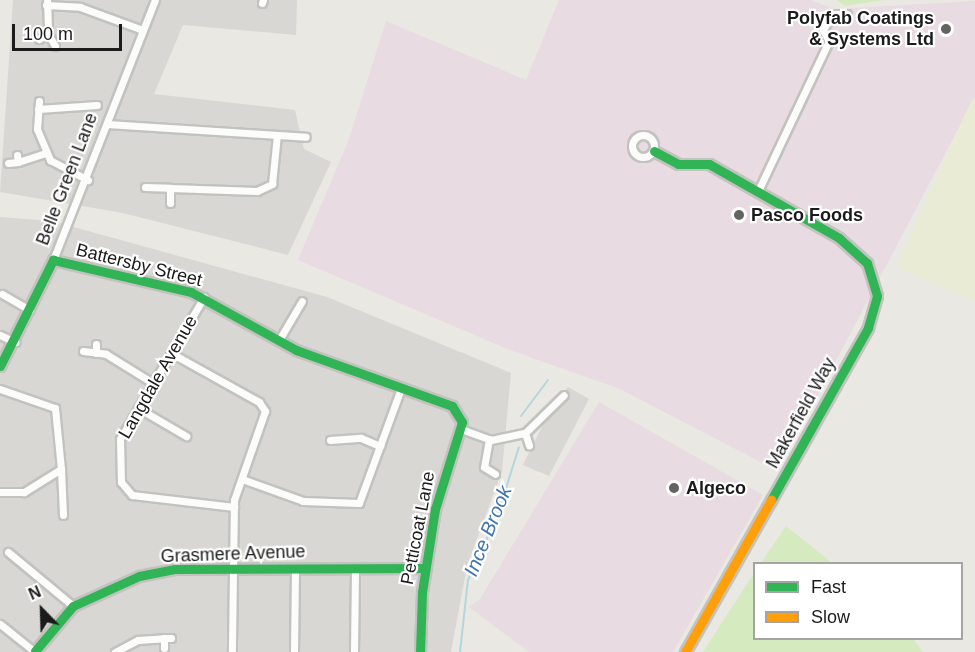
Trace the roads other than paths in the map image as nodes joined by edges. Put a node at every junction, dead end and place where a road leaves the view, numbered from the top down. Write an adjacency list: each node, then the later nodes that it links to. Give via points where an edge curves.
1 (151, 1): 4 (street, Belle Green Lane)
2 (46, 3): 4 (street, via 80,7); 5 (street)
3 (847, 14): 18 (street, via 832,14 823,30 829,41)
4 (140, 29): 9 (street, Belle Green Lane)
5 (48, 34): 6 (street); 7 (street)
6 (39, 39)
7 (55, 46)
8 (97, 105): 13 (street, via 39,105 38,129)
9 (107, 124): 10 (street); 15 (street, Belle Green Lane)
10 (277, 135): 11 (street); 17 (street, via 272,184 257,191)
11 (306, 138)
12 (654, 151): 18 (street, via 678,164 709,164)
13 (46, 153): 14 (street); 15 (street, via 59,168)
14 (8, 163)
15 (88, 180): 20 (street, Belle Green Lane)
16 (145, 187): 17 (street)
17 (170, 188): 19 (street)
18 (758, 191): 66 (street, Makerfield Way, via 839,238 867,263 876,296 868,328)
19 (170, 203)
20 (53, 260): 22 (street, Battersby Street); 24 (street, Belle Green Lane)
21 (2, 294): 24 (street)
22 (204, 297): 26 (street, Battersby Street); 31 (street, Langdale Avenue)
23 (302, 301): 26 (street)
24 (30, 310): 27 (street, Belle Green Lane)
25 (0, 335): 27 (street)
26 (279, 340): 35 (street, Battersby Street)
27 (15, 342): 32 (street, Belle Green Lane)
28 (96, 344): 30 (street)
29 (83, 351): 30 (street)
30 (96, 353): 33 (street)
31 (171, 353): 33 (street, Langdale Avenue); 48 (street, via 264,408 265,419)
32 (0, 366)
33 (153, 383): 37 (street, Langdale Avenue)
34 (0, 388): 46 (street, via 55,408)
35 (401, 388): 38 (street, Battersby Street, via 452,406); 45 (street)
36 (564, 395): 40 (street)
37 (138, 408): 41 (street); 50 (street, Langdale Avenue, via 119,444 125,490)
38 (460, 414): 39 (street, Petticoat Lane)
39 (461, 429): 42 (street); 55 (street, Petticoat Lane, via 442,481)
40 (525, 433): 42 (street); 44 (street)
41 (186, 436)
42 (489, 439): 47 (street, via 483,467)
43 (330, 440): 45 (street, via 361,438)
44 (529, 445)
45 (380, 446): 48 (street, via 365,491 351,506 303,501)
46 (61, 469): 49 (street, via 24,492); 51 (street)
47 (495, 474)
48 (242, 479): 50 (street)
49 (0, 492)
50 (234, 507): 53 (street)
51 (63, 515)
52 (8, 552): 57 (street)
53 (233, 568): 54 (street, Grasmere Avenue); 57 (street, Grasmere Avenue, via 139,576); 62 (street)
54 (295, 568): 56 (street, Grasmere Avenue); 63 (street)
55 (425, 568): 56 (street, Grasmere Avenue); 65 (street, Petticoat Lane)
56 (355, 569): 64 (street)
57 (73, 606): 60 (street, Grasmere Avenue)
58 (0, 624): 60 (street)
59 (164, 648): 61 (street, via 167,638 138,639)
60 (35, 652)
61 (115, 652)
62 (232, 652)
63 (294, 652)
64 (354, 652)
65 (420, 652)
66 (685, 652)

